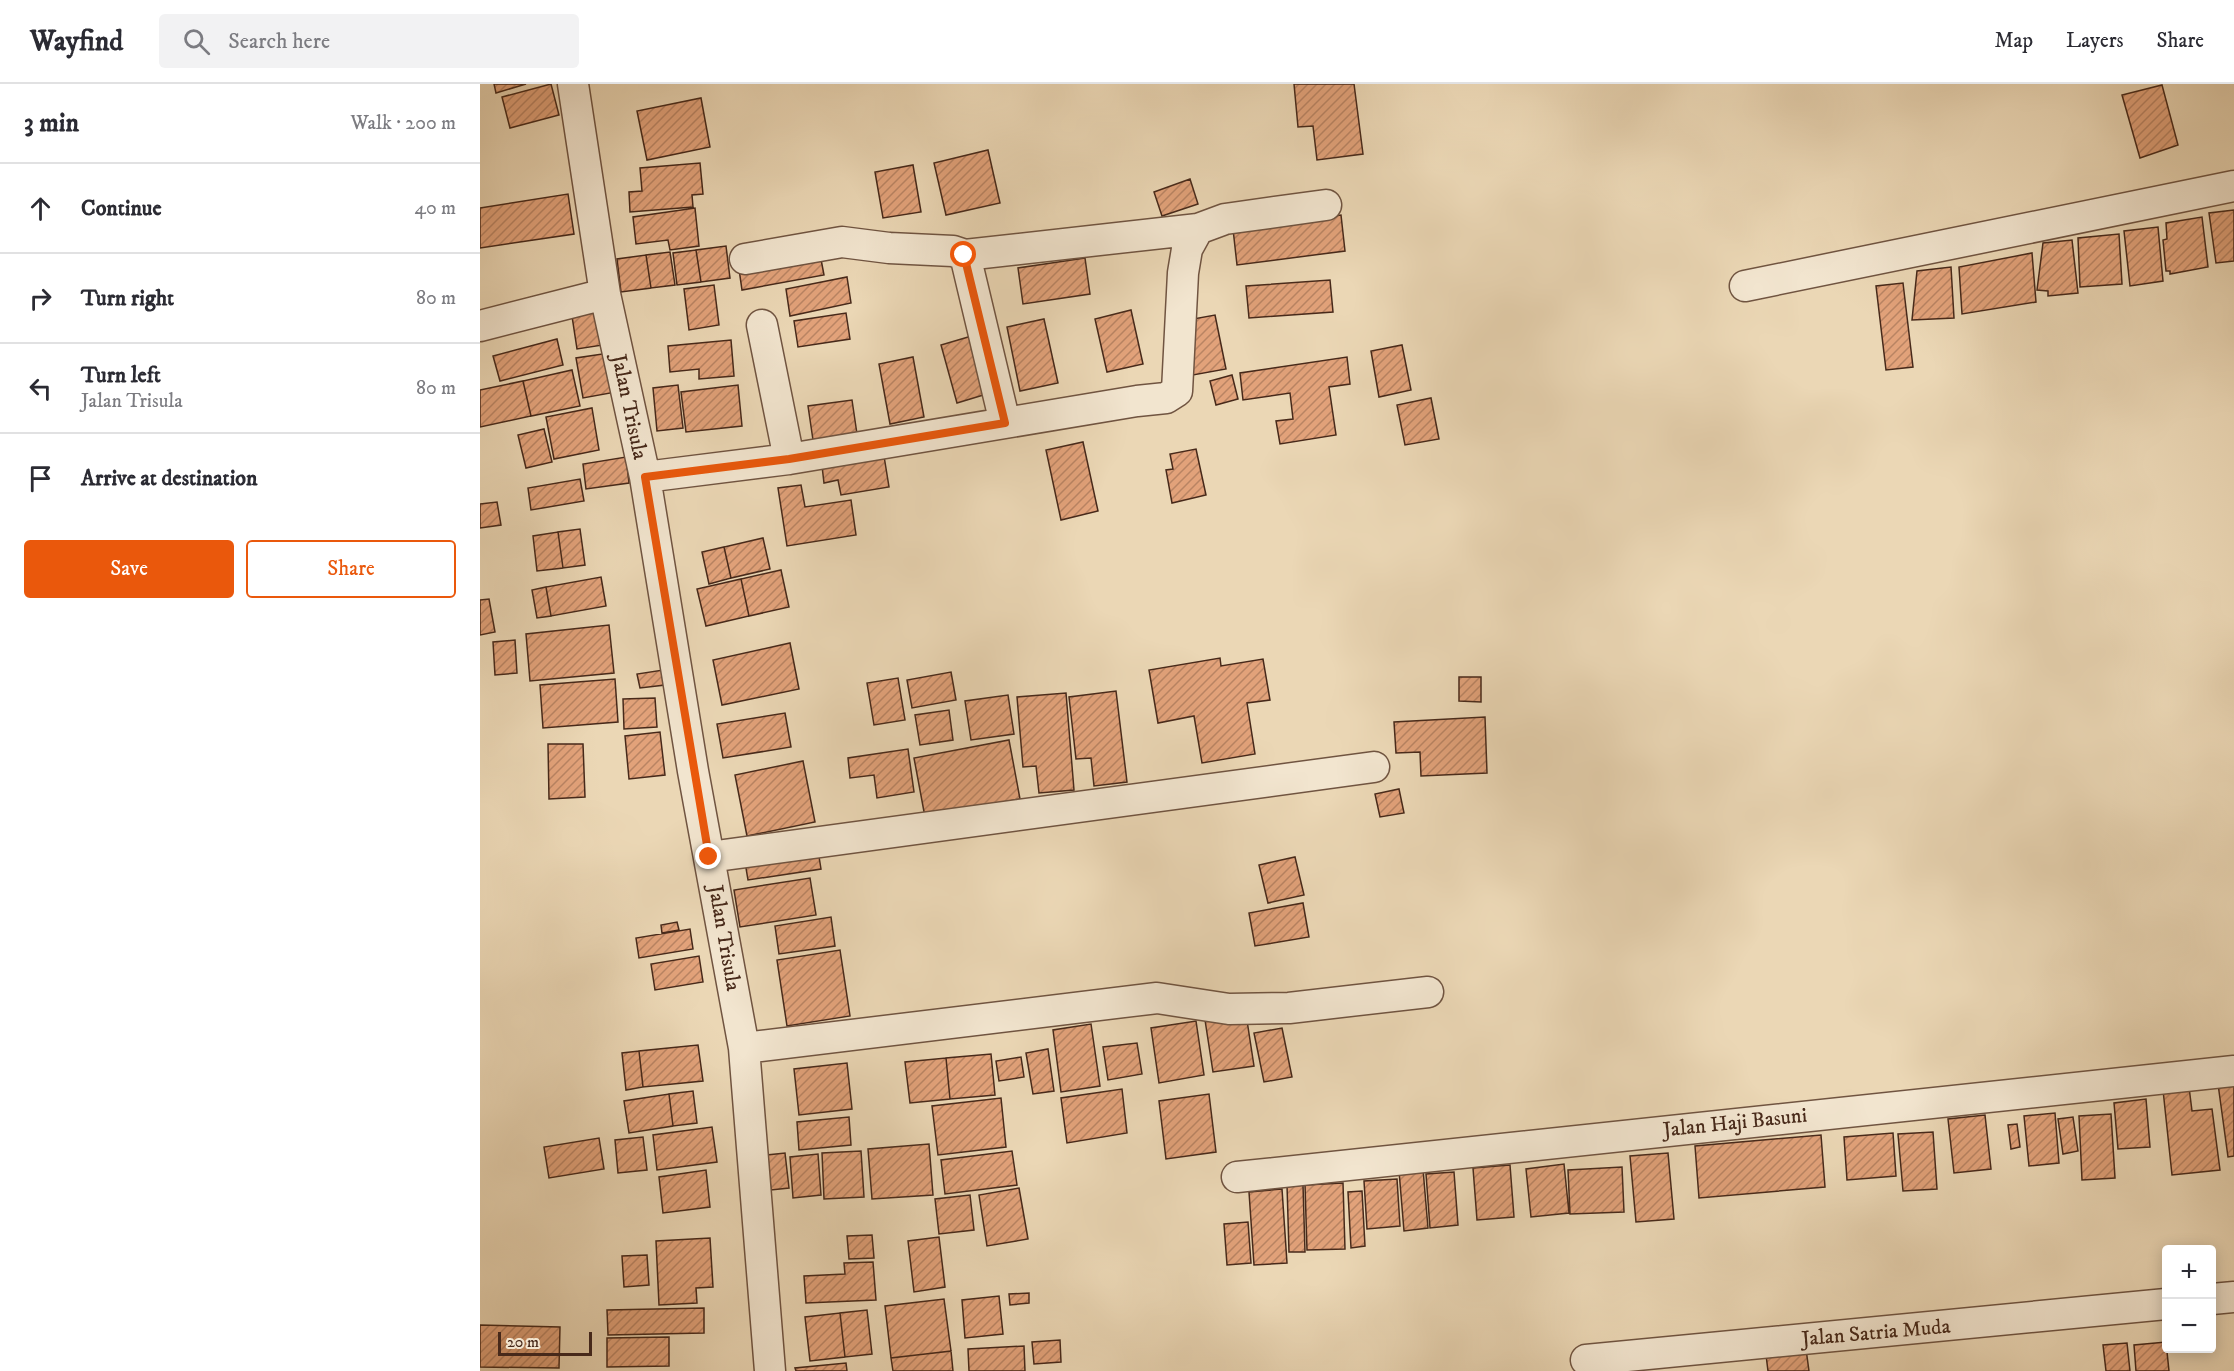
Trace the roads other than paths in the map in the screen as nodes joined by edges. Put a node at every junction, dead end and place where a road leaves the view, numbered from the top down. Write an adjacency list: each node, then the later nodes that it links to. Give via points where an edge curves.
1 (573, 84): 8 (street, Jalan Trisula)
2 (2234, 186): 7 (street)
3 (1326, 205): 4 (street, via 1225,219)
4 (1198, 229): 5 (street); 11 (street, via 1187,249 1183,273 1177,391 1166,398)
5 (964, 255): 6 (street, via 842,242); 11 (street)
6 (745, 260)
7 (1745, 286)
8 (605, 294): 10 (street); 13 (street, Jalan Trisula)
9 (762, 325): 12 (street)
10 (480, 326)
11 (1005, 423): 12 (street)
12 (789, 459): 13 (street)
13 (645, 477): 15 (street, Jalan Trisula)
14 (1374, 767): 15 (street)
15 (709, 857): 17 (street, Jalan Trisula)
16 (1428, 992): 17 (street, via 1289,1008 1229,1009 1157,998)
17 (744, 1048): 24 (street, Jalan Trisula)
18 (2234, 1071): 19 (street, Jalan Haji Basuni)
19 (1237, 1177)
20 (2234, 1297): 21 (street)
21 (2216, 1299)
22 (2162, 1304): 23 (street, Jalan Satria Muda)
23 (1586, 1360)
24 (770, 1371)

